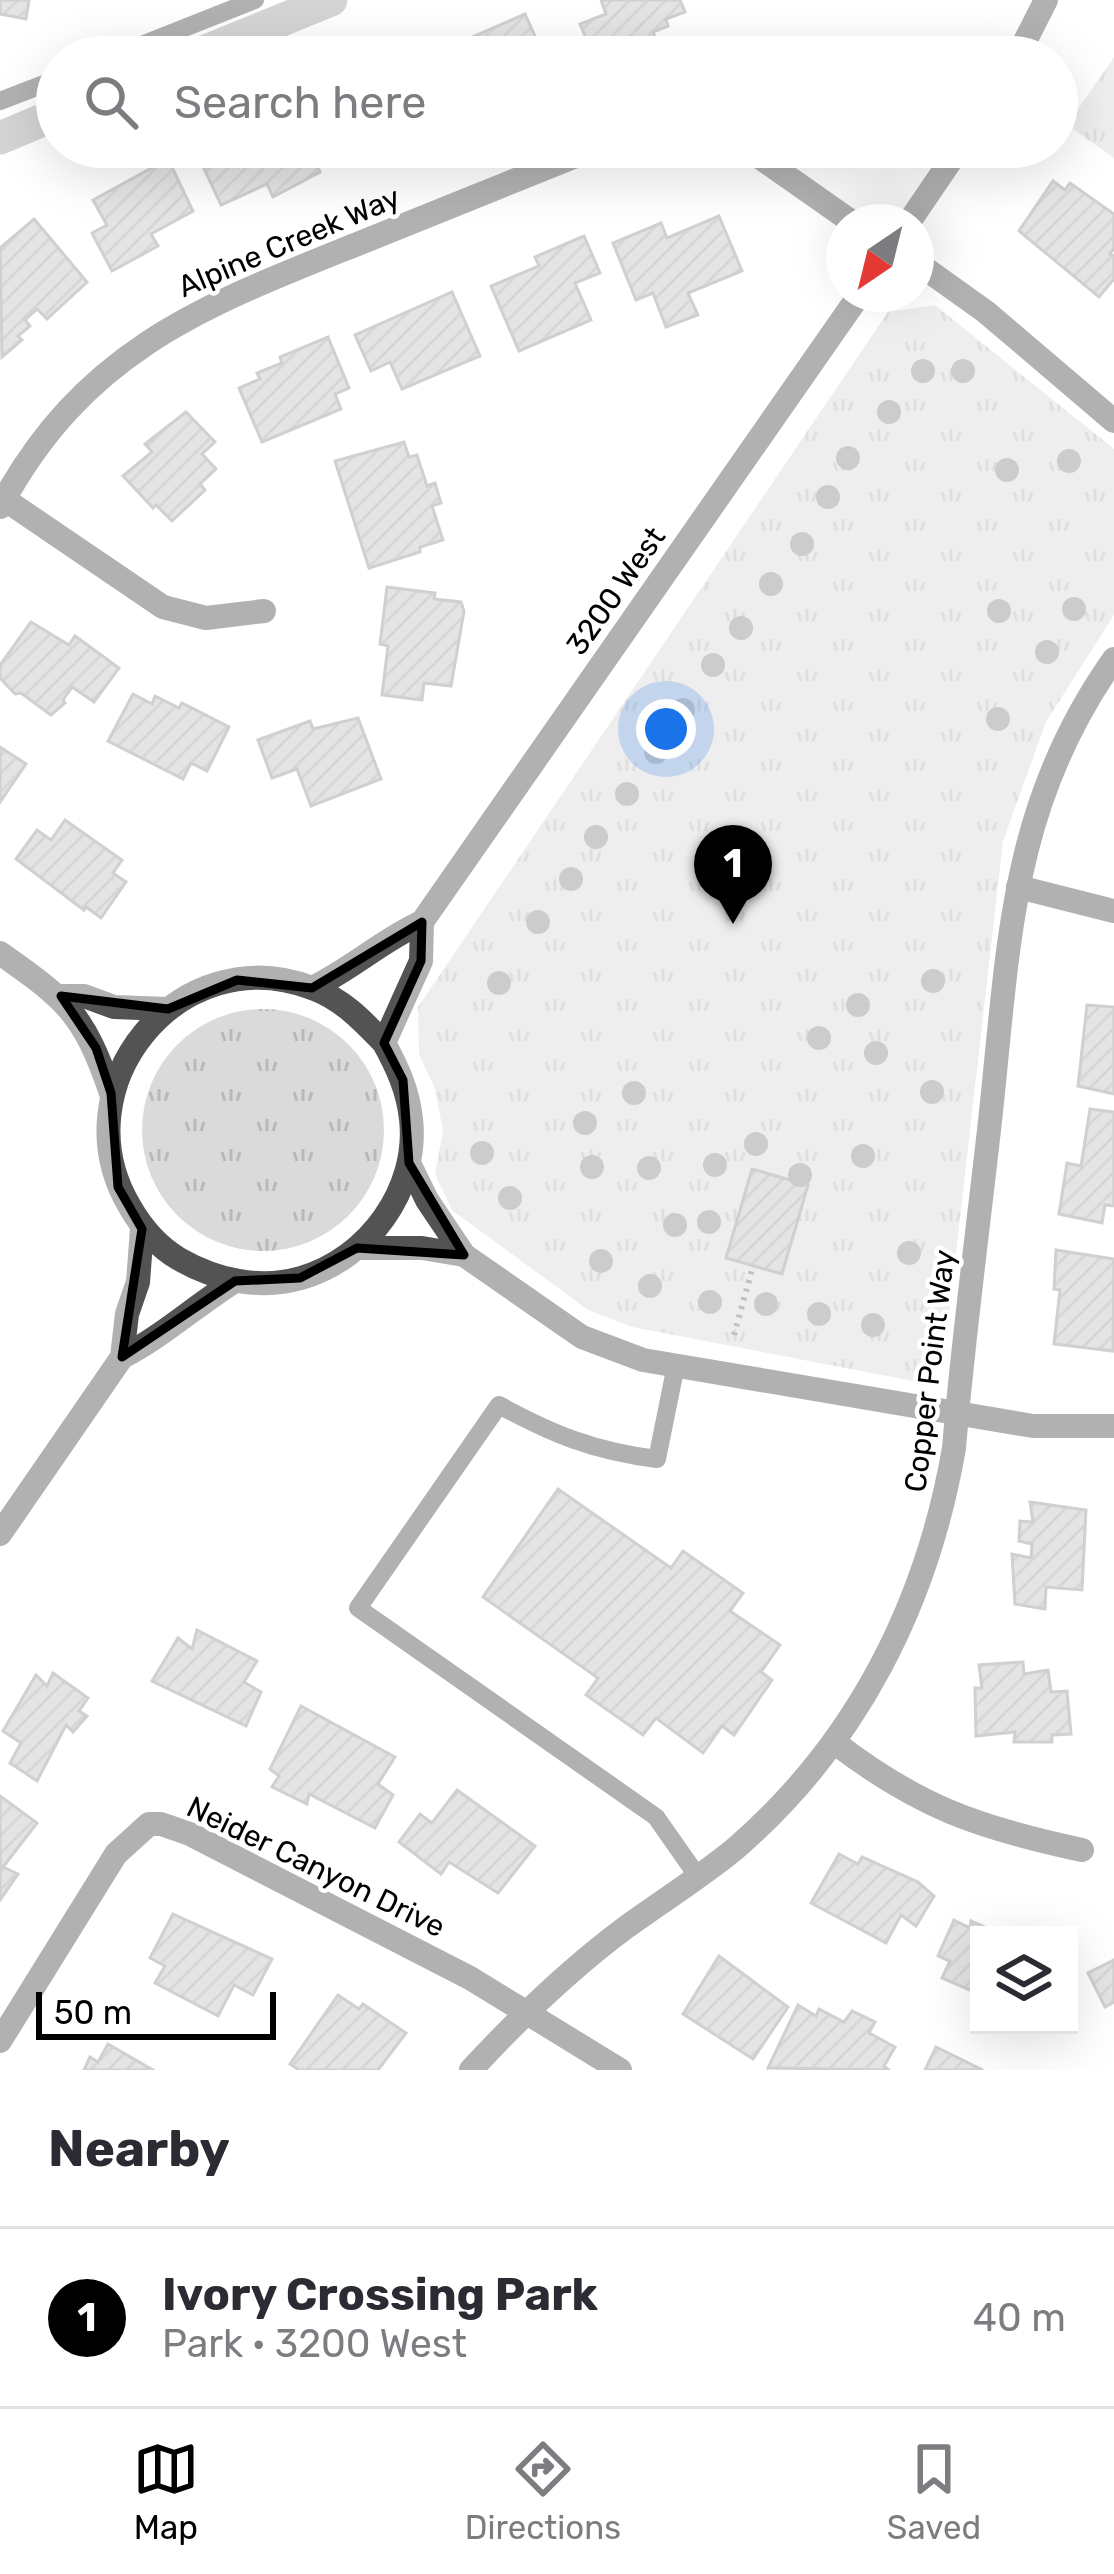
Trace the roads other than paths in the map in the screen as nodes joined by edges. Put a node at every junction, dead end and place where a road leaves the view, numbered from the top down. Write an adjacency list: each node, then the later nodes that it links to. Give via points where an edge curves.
1 (255, 0): 3 (lane)
2 (1046, 0): 4 (street)
3 (164, 36)
4 (1028, 36)
5 (36, 87): 6 (lane)
6 (0, 101)
7 (546, 168): 15 (street, Alpine Creek Way, via 171,326 87,389)
8 (775, 168): 10 (street)
9 (946, 168): 11 (street)
10 (826, 204)
11 (922, 204)
12 (934, 275): 14 (street)
13 (847, 312): 20 (street, 3200 West)
14 (1114, 421)
15 (2, 503): 16 (street, via 163,607 206,618)
16 (264, 611)
17 (1114, 659): 18 (street, Copper Point Way, via 1051,766)
18 (1018, 886): 19 (street); 34 (street, Copper Point Way)
19 (1114, 911)
20 (422, 922): 22 (street, 3200 West); 25 (street, 3200 West, via 421,961)
21 (0, 952): 23 (street)
22 (312, 988): 24 (street, via 237,980); 25 (street, via 352,1010)
23 (61, 996): 24 (street); 26 (street, via 91,1036)
24 (168, 1009): 26 (street, via 132,1046)
25 (384, 1042): 27 (street, via 404,1080)
26 (111, 1093): 28 (street, via 107,1141 118,1187)
27 (409, 1163): 29 (street, via 391,1210); 30 (street)
28 (142, 1229): 31 (street, via 200,1271); 32 (street)
29 (357, 1248): 30 (street); 31 (street, via 300,1278)
30 (464, 1255): 33 (street, via 582,1337)
31 (235, 1281): 32 (street)
32 (122, 1357): 36 (street)
33 (676, 1365): 34 (street); 39 (lane, via 657,1459 588,1447 499,1405 358,1608 656,1816)
34 (957, 1414): 35 (street, via 1033,1426); 37 (street, Copper Point Way, via 945,1502 912,1604)
35 (1114, 1426)
36 (0, 1534)
37 (834, 1742): 38 (street, via 936,1808); 39 (street, Copper Point Way, via 770,1816)
38 (1082, 1850)
39 (698, 1877): 40 (street, Copper Point Way)
40 (529, 2011): 41 (street, Neider Canyon Drive, via 190,1834 149,1824 116,1854); 42 (street, Copper Point Way); 43 (street, Neider Canyon Drive)
41 (0, 2042)
42 (471, 2070)
43 (620, 2070)

